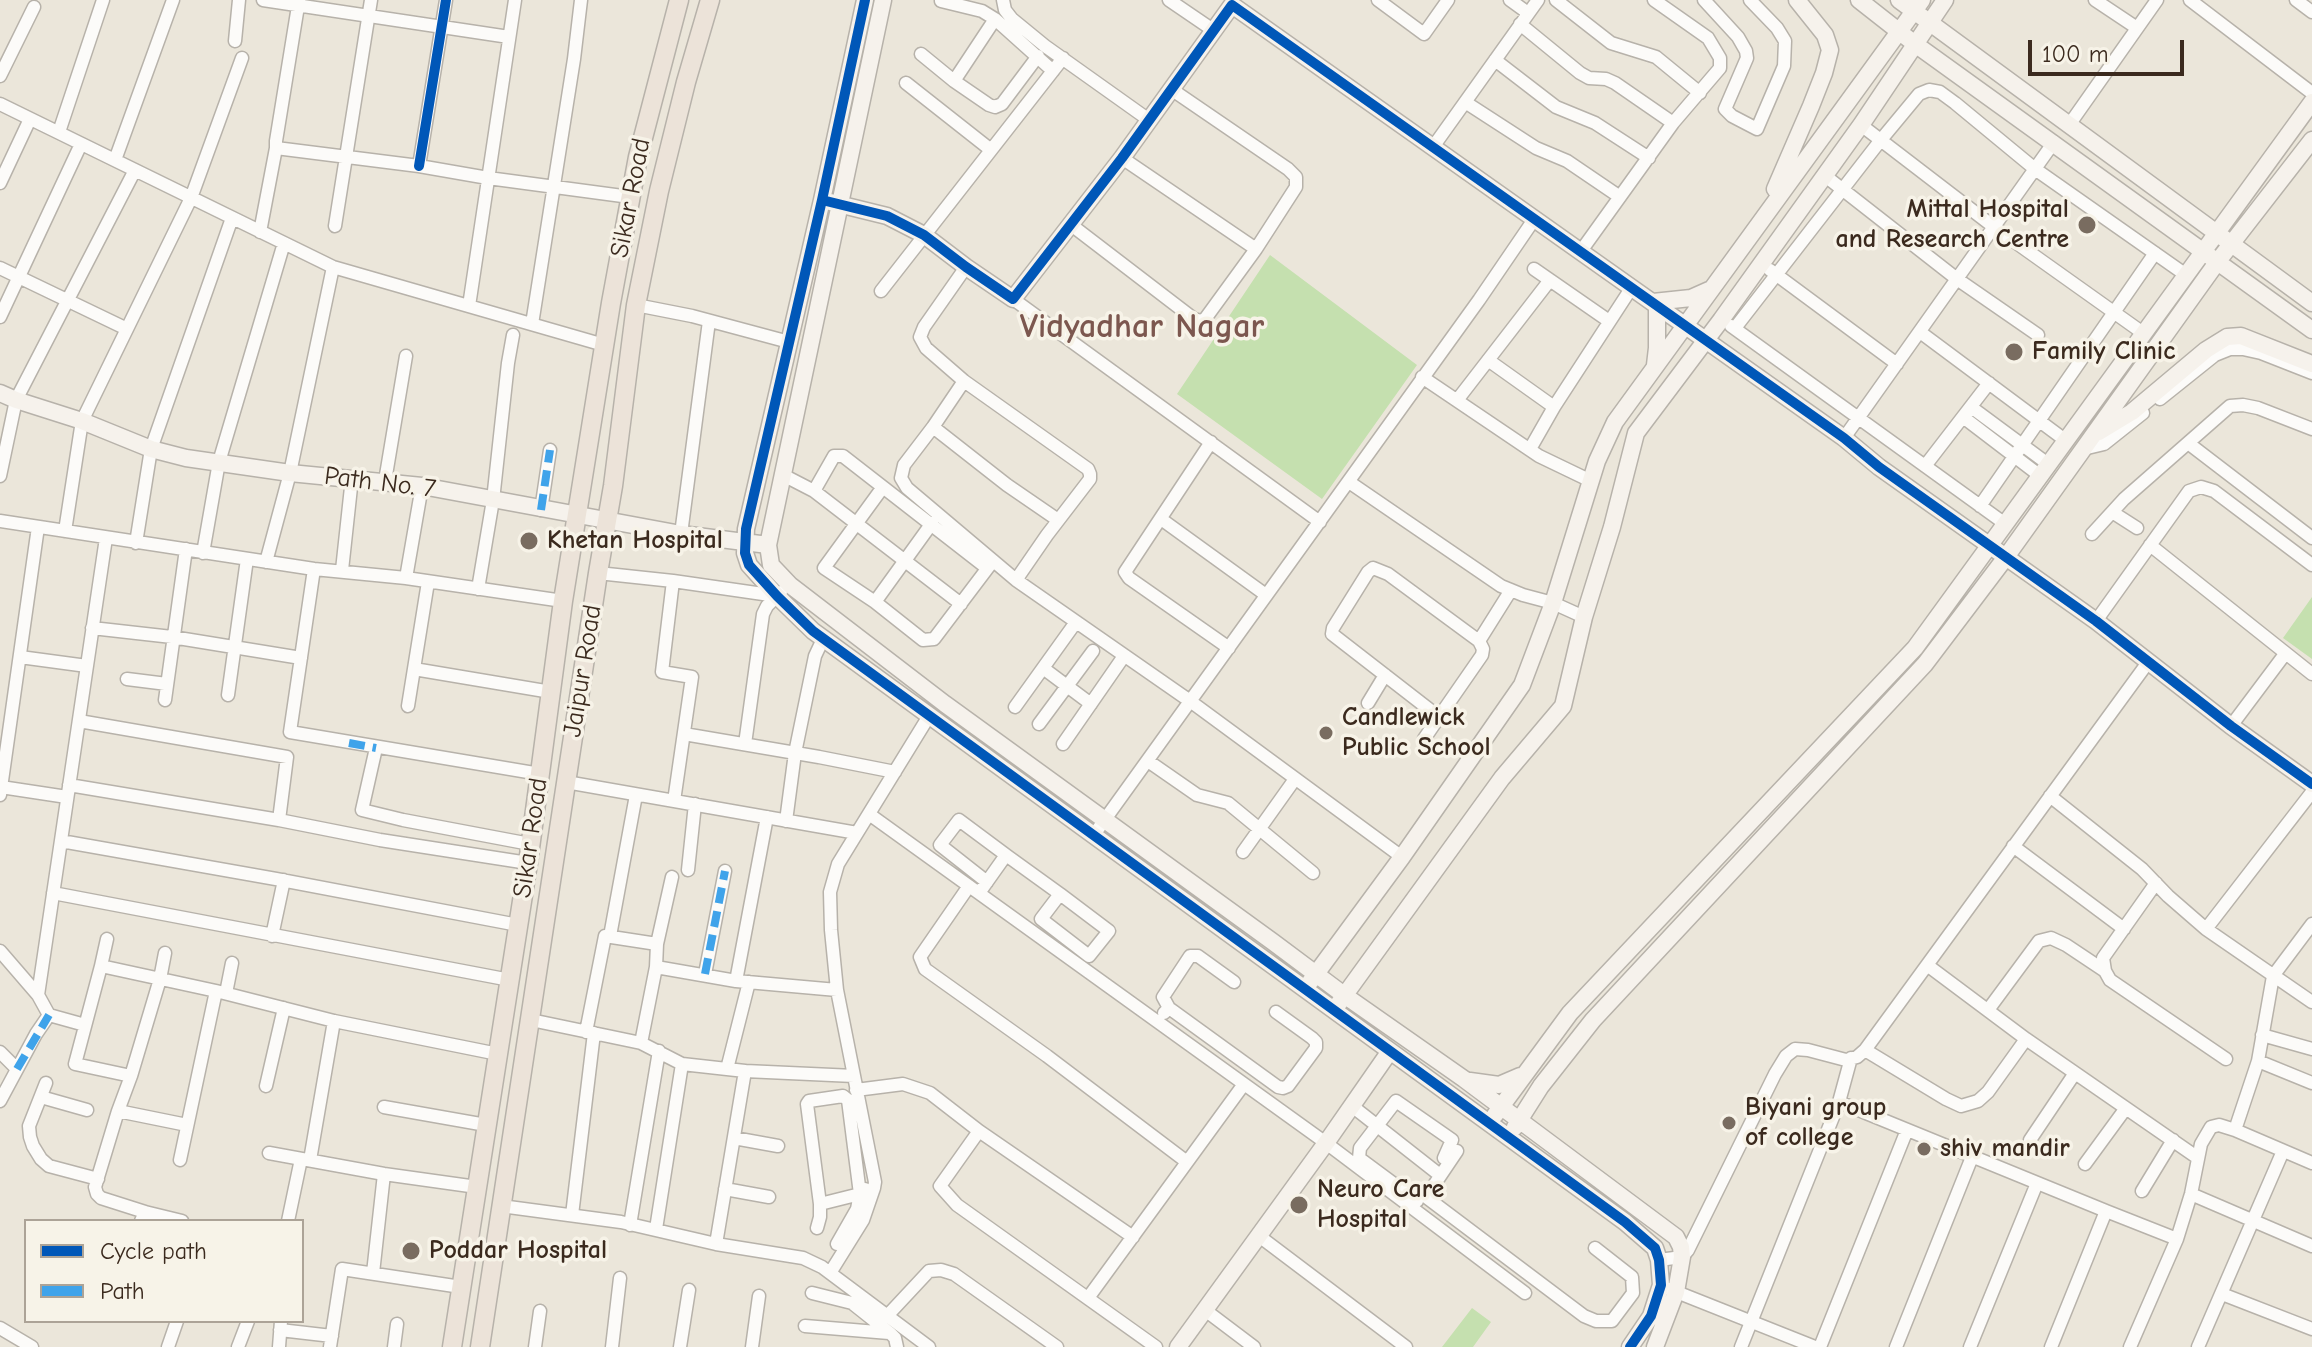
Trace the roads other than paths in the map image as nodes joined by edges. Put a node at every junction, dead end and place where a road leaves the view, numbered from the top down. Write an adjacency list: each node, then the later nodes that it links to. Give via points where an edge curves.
1 (103, 0): 72 (street)
2 (173, 0): 83 (street)
3 (239, 0): 48 (street)
4 (263, 0): 33 (street)
5 (371, 0): 38 (street)
6 (446, 0): 42 (street)
7 (515, 0): 46 (street)
8 (581, 0): 90 (street)
9 (679, 0): 92 (main road, Sikar Road)
10 (710, 0): 130 (main road, Jaipur Road, via 659,191)
11 (865, 0): 95 (street)
12 (883, 0): 96 (street)
13 (1003, 0): 54 (street, via 1012,19)
14 (1169, 0): 44 (street)
15 (1378, 0): 16 (street, via 1424,34)
16 (1448, 0)
17 (1510, 0): 37 (street)
18 (1538, 0): 37 (street)
19 (1556, 0): 62 (street, via 1611,43 1656,57)
20 (1654, 0): 51 (street, via 1708,38)
21 (1704, 0): 47 (street)
22 (1750, 0): 55 (street, via 1785,41 1784,66 1757,129 1725,109)
23 (1797, 0): 97 (street, via 1825,35 1830,50)
24 (1859, 0): 45 (street)
25 (1899, 0): 34 (street)
26 (1945, 0): 40 (street)
27 (2095, 0): 43 (street)
28 (2157, 0): 43 (street)
29 (2190, 0): 63 (street)
30 (2296, 0): 36 (street)
31 (941, 1): 39 (street)
32 (1233, 2): 44 (street); 77 (street)
33 (299, 3): 38 (street); 78 (street)
34 (1918, 5): 40 (street); 45 (street)
35 (34, 7): 58 (street)
36 (2312, 12)
37 (1528, 13): 41 (street)
38 (369, 17): 42 (street); 80 (street)
39 (995, 19): 52 (street); 59 (street)
40 (1929, 22): 49 (street); 71 (street)
41 (1520, 24): 56 (street); 69 (street, via 1580,73 1615,83)
42 (441, 28): 46 (street); 84 (street)
43 (2137, 28): 71 (street)
44 (1213, 30): 61 (street)
45 (1900, 30): 49 (street); 97 (street)
46 (509, 37): 88 (street)
47 (1738, 37): 51 (street); 55 (street)
48 (235, 41)
49 (1915, 44): 70 (street); 75 (street)
50 (921, 54): 59 (street)
51 (1718, 55): 55 (street); 62 (street, via 1720,68)
52 (1038, 56): 57 (street); 59 (street, via 995,107)
53 (242, 58): 94 (street)
54 (1063, 58): 57 (street); 68 (street)
55 (1747, 58)
56 (1495, 60): 64 (street); 82 (street, via 1556,107 1587,119)
57 (1053, 71): 79 (street)
58 (0, 76)
59 (954, 81)
60 (906, 83): 79 (street)
61 (1171, 89): 68 (street); 108 (street, via 1296,177 1296,187)
62 (1700, 93): 69 (street)
63 (2312, 93)
64 (1465, 102): 77 (street); 93 (street)
65 (2312, 102): 104 (street)
66 (0, 104): 67 (street)
67 (30, 119): 72 (street); 89 (street)
68 (1149, 120): 81 (street)
69 (1673, 123): 82 (street)
70 (1861, 125): 74 (street); 87 (street)
71 (2069, 125): 104 (street)
72 (59, 132): 76 (street)
73 (2312, 140): 107 (street)
74 (1880, 141): 85 (street, via 1919,94 1929,90 1955,103); 91 (street); 102 (street)
75 (2054, 142): 85 (street); 110 (street)
76 (81, 144): 83 (street); 120 (street)
77 (1433, 147): 99 (street)
78 (276, 148): 80 (street); 103 (street)
79 (991, 150): 105 (street)
80 (346, 157): 84 (street); 101 (street)
81 (1122, 158): 100 (street); 108 (street)
82 (1649, 158): 93 (street)
83 (115, 160): 86 (street)
84 (419, 166): 88 (street)
85 (2035, 169): 102 (street); 111 (street)
86 (135, 170): 94 (street); 127 (street)
87 (1824, 175): 91 (street); 113 (street)
88 (488, 178): 90 (street); 131 (street)
89 (0, 183)
90 (554, 186): 92 (street); 136 (street)
91 (1842, 190): 118 (street); 121 (street)
92 (630, 197): 147 (main road, Sikar Road)
93 (1620, 197): 109 (street)
94 (191, 198): 98 (street); 139 (street)
95 (822, 200): 96 (street); 146 (street)
96 (841, 203): 105 (street, via 887,216); 181 (street)
97 (1763, 216): 124 (street)
98 (232, 218): 103 (street); 173 (street)
99 (1535, 218): 109 (street); 154 (street)
100 (1070, 224): 108 (street, via 1201,321); 126 (street)
101 (335, 226)
102 (1994, 227): 121 (street); 132 (street)
103 (260, 232): 106 (street)
104 (2217, 233): 107 (street); 110 (street)
105 (924, 235): 115 (street); 125 (street)
106 (284, 243): 114 (street); 177 (street)
107 (2232, 244): 112 (street); 129 (street)
108 (1256, 249)
109 (1581, 251): 123 (street)
110 (2203, 251): 112 (street); 119 (street)
111 (2155, 253): 119 (street); 132 (street)
112 (2218, 261): 140 (street); 170 (street)
113 (1761, 263): 118 (street); 137 (street)
114 (333, 267): 131 (street); 180 (street)
115 (966, 267): 126 (street); 155 (street, via 920,337)
116 (0, 268): 120 (street)
117 (1534, 269): 122 (street)
118 (1776, 273): 137 (street); 150 (street)
119 (2186, 275): 142 (street)
120 (20, 278): 127 (street); 133 (street)
121 (1957, 279): 141 (street); 144 (street)
122 (1550, 280): 135 (street); 149 (street)
123 (1632, 287): 128 (street); 135 (street)
124 (1711, 289): 128 (street); 138 (street)
125 (881, 291)
126 (1013, 299): 169 (street)
127 (68, 301): 139 (street); 159 (street)
128 (1655, 303): 138 (street); 152 (street)
129 (2312, 303)
130 (636, 305): 134 (street); 198 (main road, Jaipur Road)
131 (469, 306): 136 (street)
132 (2114, 312): 142 (street); 163 (street)
133 (0, 317)
134 (709, 321): 146 (street); 206 (street)
135 (1609, 321): 160 (street)
136 (532, 324): 147 (street)
137 (1728, 324): 145 (street); 162 (street)
138 (1686, 325): 145 (street); 152 (street)
139 (127, 329): 164 (street)
140 (2312, 330)
141 (1920, 332): 150 (street); 156 (street)
142 (2143, 333): 168 (street)
143 (513, 335): 190 (street)
144 (2038, 335)
145 (1706, 340): 167 (street); 239 (street, via 1636,433)
146 (789, 342): 211 (street)
147 (604, 345): 194 (main road, Sikar Road)
148 (406, 356): 184 (street)
149 (1488, 360): 158 (street); 160 (street)
150 (1897, 364): 162 (street)
151 (2312, 364): 170 (street, via 2241,336 2227,337)
152 (1655, 367): 185 (street, via 1615,422)
153 (2312, 373): 170 (street, via 2261,353 2230,349 2215,355 2104,444)
154 (1422, 377): 158 (street); 186 (street)
155 (964, 381): 165 (street); 196 (street, via 1088,469 1090,479)
156 (1989, 383): 161 (street); 163 (street)
157 (0, 393): 159 (street, Path No. 7)
158 (1458, 399): 174 (street)
159 (16, 400): 164 (street, Path No. 7); 182 (street)
160 (1554, 407): 174 (street)
161 (1967, 412): 172 (street); 176 (street); 178 (street)
162 (1859, 417): 167 (street); 178 (street)
163 (2039, 420): 168 (street); 172 (street)
164 (82, 421): 173 (street, Path No. 7); 205 (street)
165 (933, 427): 196 (street); 222 (street, via 904,465 901,478)
166 (2312, 429): 171 (street, via 2243,405 2230,406)
167 (1844, 438): 212 (street)
168 (2065, 440): 179 (street)
169 (1211, 442): 195 (street); 199 (street)
170 (2088, 442): 218 (street)
171 (2188, 443): 193 (street); 209 (street)
172 (2022, 444): 176 (street); 179 (street)
173 (151, 449): 177 (street, Path No. 7); 210 (street)
174 (1530, 449): 185 (street)
175 (550, 450): 192 (street)
176 (2014, 456): 179 (street); 191 (street)
177 (219, 462): 180 (street, Path No. 7); 216 (street)
178 (1925, 466): 191 (street)
179 (2044, 470): 201 (street)
180 (290, 473): 183 (street, Path No. 7); 221 (street)
181 (783, 475): 189 (street); 213 (street)
182 (0, 476)
183 (352, 478): 184 (street, Path No. 7); 225 (street)
184 (385, 481): 187 (street, Path No. 7)
185 (1591, 481): 237 (street)
186 (1349, 482): 199 (street); 232 (street)
187 (422, 486): 190 (street, Path No. 7); 227 (street)
188 (883, 487): 189 (street, via 838,454); 200 (street); 202 (street)
189 (814, 491): 202 (street)
190 (493, 500): 192 (street, Path No. 7); 231 (street)
191 (1980, 506): 201 (street)
192 (541, 510): 194 (street, Path No. 7)
193 (2112, 512): 204 (street); 207 (street)
194 (578, 516): 198 (street, Path No. 7); 235 (main road, Sikar Road)
195 (1161, 519): 234 (street); 247 (street, via 1125,572)
196 (1058, 520): 228 (street)
197 (0, 521): 203 (street)
198 (606, 521): 206 (street, Path No. 7); 226 (main road, Jaipur Road)
199 (1320, 522): 234 (street)
200 (932, 523): 220 (street); 222 (street)
201 (2004, 523): 212 (street)
202 (857, 524): 220 (street); 236 (street, via 824,568)
203 (38, 527): 205 (street); 251 (street)
204 (2137, 528)
205 (65, 531): 208 (street)
206 (681, 534): 211 (street, Path No. 7)
207 (2092, 534)
208 (106, 538): 210 (street); 242 (street)
209 (2312, 540): 217 (street)
210 (136, 543): 215 (street)
211 (745, 543): 213 (street, Path No. 7); 233 (street, via 749,565)
212 (1989, 544): 218 (street); 377 (street, via 1915,648 1570,1013)
213 (768, 545): 233 (street)
214 (2150, 545): 217 (street, via 2189,491 2201,487 2214,491); 240 (street); 249 (street)
215 (186, 549): 216 (street); 243 (street)
216 (203, 553): 219 (street)
217 (2300, 556): 223 (street)
218 (2006, 557): 240 (street); 386 (street, via 1925,664 1593,1020)
219 (247, 559): 221 (street); 246 (street)
220 (906, 560): 236 (street); 238 (street)
221 (266, 562): 224 (street)
222 (990, 564): 228 (street); 238 (street)
223 (2312, 565)
224 (314, 569): 225 (street); 252 (street)
225 (342, 570): 227 (street)
226 (598, 573): 229 (street); 286 (main road, Jaipur Road)
227 (406, 578): 230 (street)
228 (1016, 580): 241 (street)
229 (673, 581): 233 (street); 276 (street, via 662,672 692,677)
230 (428, 582): 231 (street); 256 (street)
231 (478, 589): 235 (street)
232 (1511, 590): 237 (street); 245 (street)
233 (783, 591): 244 (street); 278 (street, via 763,614); 298 (street)
234 (1266, 595): 247 (street)
235 (563, 601): 262 (main road, Sikar Road)
236 (875, 602): 238 (street, via 923,640 934,639)
237 (1553, 603): 239 (street); 310 (street, via 1522,685)
238 (961, 604)
239 (1584, 617): 348 (street, via 1563,706 1502,778)
240 (2096, 621): 253 (street)
241 (1076, 622): 250 (street); 255 (street)
242 (92, 628): 243 (street); 254 (street)
243 (172, 637): 246 (street); 260 (street)
244 (823, 639): 270 (street); 281 (street)
245 (1479, 641): 258 (street, via 1373,568 1332,634); 271 (street, via 1482,655)
246 (235, 648): 252 (street); 263 (street)
247 (1229, 648): 265 (street)
248 (1093, 651): 261 (street)
249 (2285, 654): 257 (street); 274 (street)
250 (1124, 656): 265 (street); 267 (street)
251 (20, 657): 254 (street); 275 (street)
252 (301, 658): 280 (street, via 290,732)
253 (2149, 661): 274 (street); 292 (street)
254 (87, 666): 272 (street)
255 (1043, 668): 261 (street); 269 (street)
256 (414, 669): 262 (street); 268 (street)
257 (2312, 674)
258 (1385, 675): 266 (street); 271 (street)
259 (127, 679): 260 (street)
260 (167, 684): 264 (street)
261 (1067, 687): 267 (street); 273 (street)
262 (551, 692): 284 (main road, Sikar Road)
263 (228, 695)
264 (165, 700)
265 (1190, 701): 282 (street); 285 (street)
266 (1368, 703)
267 (1091, 704): 279 (street)
268 (408, 706)
269 (1015, 707)
270 (929, 716): 283 (street); 304 (street)
271 (1439, 717): 277 (street)
272 (79, 721): 289 (street); 299 (street, via 287,757)
273 (1039, 724)
274 (2231, 726): 287 (street)
275 (4, 730): 288 (street)
276 (684, 734): 278 (street); 293 (street)
277 (1424, 739)
278 (745, 744): 281 (street)
279 (1063, 744)
280 (376, 748): 284 (street); 295 (street)
281 (795, 753): 283 (street); 300 (street)
282 (1148, 761): 298 (street); 301 (street, via 1197,795 1228,803)
283 (895, 772): 296 (street)
284 (540, 774): 306 (main road, Sikar Road)
285 (1295, 779): 301 (street); 310 (street)
286 (566, 782): 291 (street); 356 (main road, Jaipur Road)
287 (2312, 784)
288 (1, 791): 289 (street)
289 (68, 791): 299 (street); 305 (street)
290 (2312, 792): 325 (street)
291 (636, 795): 293 (street); 327 (street)
292 (2050, 796): 307 (street); 318 (street)
293 (674, 801): 294 (street)
294 (695, 804): 297 (street); 312 (street)
295 (362, 810): 303 (street); 306 (street)
296 (869, 814): 302 (street); 319 (street)
297 (767, 817): 300 (street); 342 (street)
298 (1104, 819): 304 (street); 337 (street)
299 (279, 820): 303 (street)
300 (786, 821): 302 (street)
301 (1259, 829): 308 (street); 314 (street)
302 (857, 833): 344 (street, via 838,864 830,892)
303 (355, 835): 311 (street)
304 (1093, 836): 345 (street)
305 (61, 841): 316 (street); 320 (street)
306 (530, 844): 311 (main road, Sikar Road)
307 (2013, 846): 324 (street); 333 (street)
308 (1243, 852)
309 (1006, 855): 317 (street); 317 (street, via 959,820 940,845); 321 (street)
310 (1402, 857): 337 (street)
311 (528, 863): 323 (main road, Sikar Road)
312 (688, 870)
313 (725, 871): 338 (street)
314 (1313, 873)
315 (672, 877): 329 (street)
316 (284, 880): 323 (street); 326 (street)
317 (987, 882): 319 (street)
318 (2156, 883): 324 (street); 325 (street)
319 (974, 890): 358 (street); 418 (street, via 920,957 925,969)
320 (53, 893): 326 (street); 347 (street)
321 (1060, 894): 321 (street, via 1041,919 1089,956 1109,931)
322 (2312, 924): 339 (street)
323 (518, 925): 341 (main road, Sikar Road)
324 (2124, 929): 336 (street, via 2103,958)
325 (2206, 929): 339 (street)
326 (272, 936): 341 (street)
327 (610, 936): 329 (street); 360 (street, via 605,936)
328 (107, 939): 334 (street)
329 (657, 944): 335 (street)
330 (0, 951): 347 (street)
331 (165, 953): 340 (street)
332 (232, 963): 346 (street)
333 (1927, 965): 352 (street); 365 (street)
334 (101, 966): 340 (street); 359 (street)
335 (656, 967): 338 (street); 363 (street)
336 (2105, 971): 352 (street, via 2059,941 2039,941); 371 (street, via 2110,980)
337 (1317, 973): 345 (street); 348 (street)
338 (705, 974): 342 (street)
339 (2273, 976): 349 (street); 361 (street)
340 (160, 979): 346 (street); 379 (street)
341 (510, 980): 369 (main road, Sikar Road)
342 (742, 981): 344 (street); 375 (street)
343 (1234, 982): 351 (street, via 1198,956 1190,956 1163,997)
344 (837, 990): 382 (street)
345 (1305, 990): 354 (street)
346 (221, 992): 350 (street); 398 (street)
347 (38, 995): 355 (street)
348 (1344, 995): 354 (street); 380 (street)
349 (2312, 1002)
350 (284, 1008): 357 (street); 385 (street)
351 (1169, 1008): 353 (street, via 1283,1088 1316,1042); 358 (street)
352 (1988, 1010): 362 (street)
353 (1276, 1012)
354 (1334, 1012): 367 (street)
355 (49, 1015): 359 (street); 374 (street)
356 (531, 1020): 360 (street); 434 (main road, Jaipur Road)
357 (334, 1021): 369 (street); 417 (street)
358 (1157, 1022): 384 (street)
359 (85, 1025): 379 (street, via 75,1064)
360 (590, 1032): 363 (street); 436 (street)
361 (2262, 1035): 364 (street); 372 (street)
362 (2026, 1039): 365 (street, via 1988,1092 1961,1106); 378 (street)
363 (641, 1043): 366 (street)
364 (2312, 1049)
365 (1865, 1050): 370 (street)
366 (659, 1051): 373 (street); 441 (street)
367 (1390, 1051): 390 (street); 397 (street)
368 (0, 1052): 374 (street)
369 (498, 1054): 399 (main road, Sikar Road)
370 (1851, 1058): 389 (street); 453 (street, via 1795,1049 1786,1056)
371 (2226, 1059)
372 (2258, 1061): 383 (street); 402 (street)
373 (682, 1064): 375 (street); 443 (street)
374 (17, 1069): 388 (street)
375 (727, 1069): 376 (street)
376 (745, 1071): 382 (street); 405 (street)
377 (1524, 1073): 380 (street, via 1499,1085); 391 (street)
378 (2075, 1073): 393 (street); 407 (street)
379 (131, 1076): 395 (street)
380 (1464, 1079): 391 (street)
381 (46, 1083): 387 (street)
382 (855, 1083): 403 (street, via 903,1084 930,1093); 426 (street)
383 (2312, 1083)
384 (1244, 1084): 409 (street); 418 (street)
385 (266, 1086)
386 (1541, 1086): 396 (street); 404 (street)
387 (41, 1097): 394 (street); 423 (street, via 29,1126 41,1159)
388 (0, 1101)
389 (1839, 1102): 401 (street); 469 (street)
390 (1352, 1106): 400 (street); 409 (street)
391 (1500, 1106): 396 (street); 397 (street)
392 (384, 1107): 399 (street)
393 (2126, 1108): 408 (street); 420 (street)
394 (87, 1110)
395 (118, 1111): 398 (street); 423 (street)
396 (1519, 1120): 404 (street); 406 (street)
397 (1490, 1124): 406 (street)
398 (187, 1125): 416 (street)
399 (486, 1125): 425 (main road, Sikar Road)
400 (1377, 1125): 421 (street); 421 (street, via 1398,1101 1450,1138); 433 (street, via 1359,1158)
401 (1907, 1130): 414 (street); 500 (street)
402 (2235, 1130): 412 (street); 415 (street, via 2211,1127)
403 (979, 1131): 446 (street); 465 (street, via 940,1186 957,1205)
404 (1538, 1135): 453 (street, via 1676,1237)
405 (734, 1138): 410 (street); 427 (street)
406 (1508, 1138): 454 (street, via 1625,1222 1655,1248)
407 (2030, 1140)
408 (2173, 1140): 415 (street); 428 (street)
409 (1326, 1143): 433 (street); 445 (street)
410 (778, 1146)
411 (1457, 1151): 433 (street)
412 (2283, 1151): 419 (street); 440 (street)
413 (269, 1153): 417 (street)
414 (1972, 1157): 424 (street); 501 (street)
415 (2198, 1158): 430 (street)
416 (180, 1160)
417 (305, 1160): 422 (street); 439 (street)
418 (1187, 1162): 446 (street)
419 (2312, 1163)
420 (2085, 1164)
421 (1436, 1172): 433 (street)
422 (384, 1174): 425 (street); 455 (street)
423 (98, 1179): 437 (street, via 101,1198)
424 (2037, 1183): 435 (street); 502 (street)
425 (477, 1187): 458 (main road, Sikar Road)
426 (874, 1188): 429 (street); 456 (street, via 863,1220)
427 (725, 1189): 431 (street); 448 (street)
428 (2142, 1191)
429 (860, 1194): 432 (street); 432 (street, via 848,1100 843,1096 809,1101); 449 (street)
430 (2191, 1194): 440 (street); 447 (street)
431 (769, 1197)
432 (820, 1204): 442 (street)
433 (1418, 1204): 444 (street); 452 (street)
434 (501, 1206): 436 (street); 485 (main road, Jaipur Road)
435 (2106, 1211): 447 (street); 503 (street)
436 (572, 1215): 441 (street)
437 (143, 1216): 438 (street)
438 (166, 1219)
439 (289, 1219)
440 (2253, 1222): 450 (street); 463 (street)
441 (630, 1225): 443 (street)
442 (817, 1228)
443 (656, 1229): 448 (street)
444 (1476, 1234): 451 (street, via 1584,1316 1612,1321 1633,1293 1632,1277); 452 (street)
445 (1259, 1236): 466 (street); 496 (street)
446 (1133, 1237): 465 (street)
447 (2177, 1239): 504 (street)
448 (716, 1244): 456 (street, via 803,1258)
449 (837, 1244)
450 (2312, 1246)
451 (1595, 1248)
452 (1468, 1251): 462 (street)
453 (1682, 1257): 454 (street); 459 (street)
454 (1659, 1260): 459 (street)
455 (373, 1273): 458 (street); 478 (street, via 342,1269)
456 (830, 1273): 468 (street)
457 (620, 1278): 487 (street)
458 (461, 1287): 484 (main road, Sikar Road)
459 (1668, 1288): 469 (street); 497 (street); 498 (street)
460 (689, 1290): 488 (street)
461 (812, 1293): 477 (street, via 852,1303)
462 (1525, 1293)
463 (2222, 1294): 476 (street); 505 (street)
464 (759, 1296): 489 (street)
465 (1088, 1298): 493 (street)
466 (1205, 1310): 494 (street); 495 (street)
467 (540, 1311): 486 (street)
468 (887, 1316): 491 (street); 492 (street, via 929,1271 941,1270)
469 (1751, 1321): 499 (street); 500 (street)
470 (176, 1323): 480 (street)
471 (247, 1323): 481 (street)
472 (397, 1324): 483 (street)
473 (281, 1325): 478 (street); 482 (street)
474 (805, 1326): 477 (street)
475 (0, 1328): 479 (street)
476 (2312, 1329)
477 (891, 1334): 490 (street)
478 (331, 1342)
479 (32, 1347)
480 (168, 1347)
481 (238, 1347)
482 (279, 1347)
483 (394, 1347)
484 (452, 1347)
485 (480, 1347)
486 (535, 1347)
487 (612, 1347)
488 (680, 1347)
489 (752, 1347)
490 (897, 1347)
491 (929, 1347)
492 (1057, 1347)
493 (1156, 1347)
494 (1178, 1347)
495 (1254, 1347)
496 (1406, 1347)
497 (1630, 1347)
498 (1655, 1347)
499 (1741, 1347)
500 (1817, 1347)
501 (1896, 1347)
502 (1970, 1347)
503 (2051, 1347)
504 (2130, 1347)
505 (2198, 1347)

